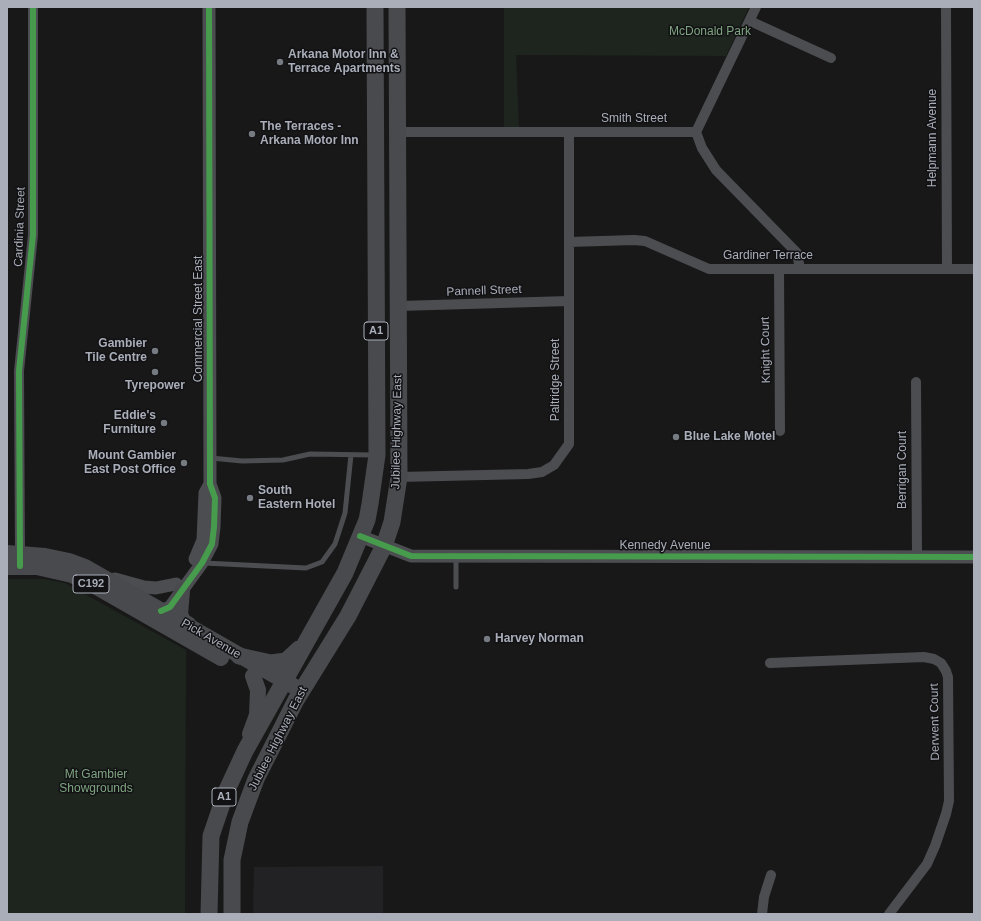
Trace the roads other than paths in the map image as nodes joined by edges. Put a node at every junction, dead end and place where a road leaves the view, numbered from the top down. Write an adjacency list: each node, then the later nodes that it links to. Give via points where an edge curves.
1 (33, 7): 35 (street, Cardinia Street, via 33,235 19,371)
2 (209, 7): 27 (street, Commercial Street East)
3 (375, 7): 8 (highway, Jubilee Highway East / A1)
4 (397, 7): 9 (highway, Jubilee Highway East / A1)
5 (756, 7): 7 (street)
6 (946, 7): 19 (street, Helpmann Avenue)
7 (750, 21): 10 (street); 13 (street)
8 (375, 58): 9 (highway); 14 (highway, Jubilee Highway East / A1)
9 (397, 58): 11 (highway, Jubilee Highway East / A1)
10 (831, 58)
11 (397, 132): 12 (street, Smith Street); 15 (highway, Jubilee Highway East / A1)
12 (569, 132): 13 (street, Smith Street); 16 (street, Paltridge Street)
13 (696, 132): 18 (street, via 702,148 716,170 798,253)
14 (376, 224): 15 (highway); 26 (highway, Jubilee Highway East / A1)
15 (398, 224): 22 (highway, Jubilee Highway East / A1)
16 (569, 242): 17 (street, Gardiner Terrace, via 645,241 709,269); 21 (street, Paltridge Street)
17 (779, 269): 18 (street, Gardiner Terrace); 24 (street, Knight Court)
18 (800, 269): 19 (street, Gardiner Terrace)
19 (947, 269): 20 (street, Gardiner Terrace)
20 (974, 269)
21 (569, 301): 22 (street, Pannell Street); 28 (street, Paltridge Street, via 569,444 554,465 542,472 528,474)
22 (399, 306): 28 (highway, Jubilee Highway East / A1)
23 (916, 382): 33 (street, Berrigan Court)
24 (780, 431)
25 (351, 455): 26 (lane); 27 (lane, via 310,454 284,460 242,461); 36 (lane, via 345,513 335,544 322,562 306,568)
26 (377, 455): 30 (highway, Jubilee Highway East / A1, via 370,504)
27 (210, 458): 29 (street, Commercial Street East)
28 (399, 477): 31 (highway, Jubilee Highway East / A1, via 392,522)
29 (210, 484): 36 (street, Commercial Street East, via 215,498 214,527 212,544); 38 (street, Commercial Street East, via 205,493 202,546)
30 (360, 536): 31 (street, Kennedy Avenue); 42 (highway, Jubilee Highway East / A1, via 345,573)
31 (384, 546): 32 (street, Kennedy Avenue, via 411,556); 47 (highway, Jubilee Highway East / A1, via 348,616)
32 (456, 557): 33 (street, Kennedy Avenue); 39 (lane)
33 (917, 557): 34 (street, Kennedy Avenue)
34 (974, 557)
35 (13, 560): 37 (main road, Pick Avenue / C192, via 69,561); 40 (main road, Pick Avenue / C192, via 72,575)
36 (202, 563): 38 (street, Commercial Street East)
37 (85, 567): 38 (street, via 144,587); 40 (main road, Pick Avenue / C192)
38 (179, 587): 40 (street, Commercial Street East, via 170,607); 41 (main road, via 180,614 183,621)
39 (456, 587)
40 (159, 616): 41 (main road, Pick Avenue / C192); 45 (main road, Pick Avenue / C192)
41 (193, 629): 43 (main road, Pick Avenue / C192)
42 (307, 640): 43 (highway, via 286,661 271,663); 46 (highway, Jubilee Highway East / A1)
43 (239, 656): 46 (main road, Pick Avenue / C192)
44 (770, 663): 53 (street, Derwent Court, via 924,657 941,663 946,671 949,801 946,814 927,864)
45 (252, 676): 46 (main road, Pick Avenue / C192); 48 (main road, via 258,690 257,715 247,742)
46 (281, 686): 47 (main road, Pick Avenue / C192); 48 (highway, Jubilee Highway East / A1)
47 (299, 696): 51 (highway, Jubilee Highway East / A1, via 256,779 240,822 232,860)
48 (248, 747): 50 (highway, Jubilee Highway East / A1, via 226,792 211,836)
49 (771, 875): 52 (street)
50 (209, 914)
51 (232, 914)
52 (762, 914)
53 (889, 914)

